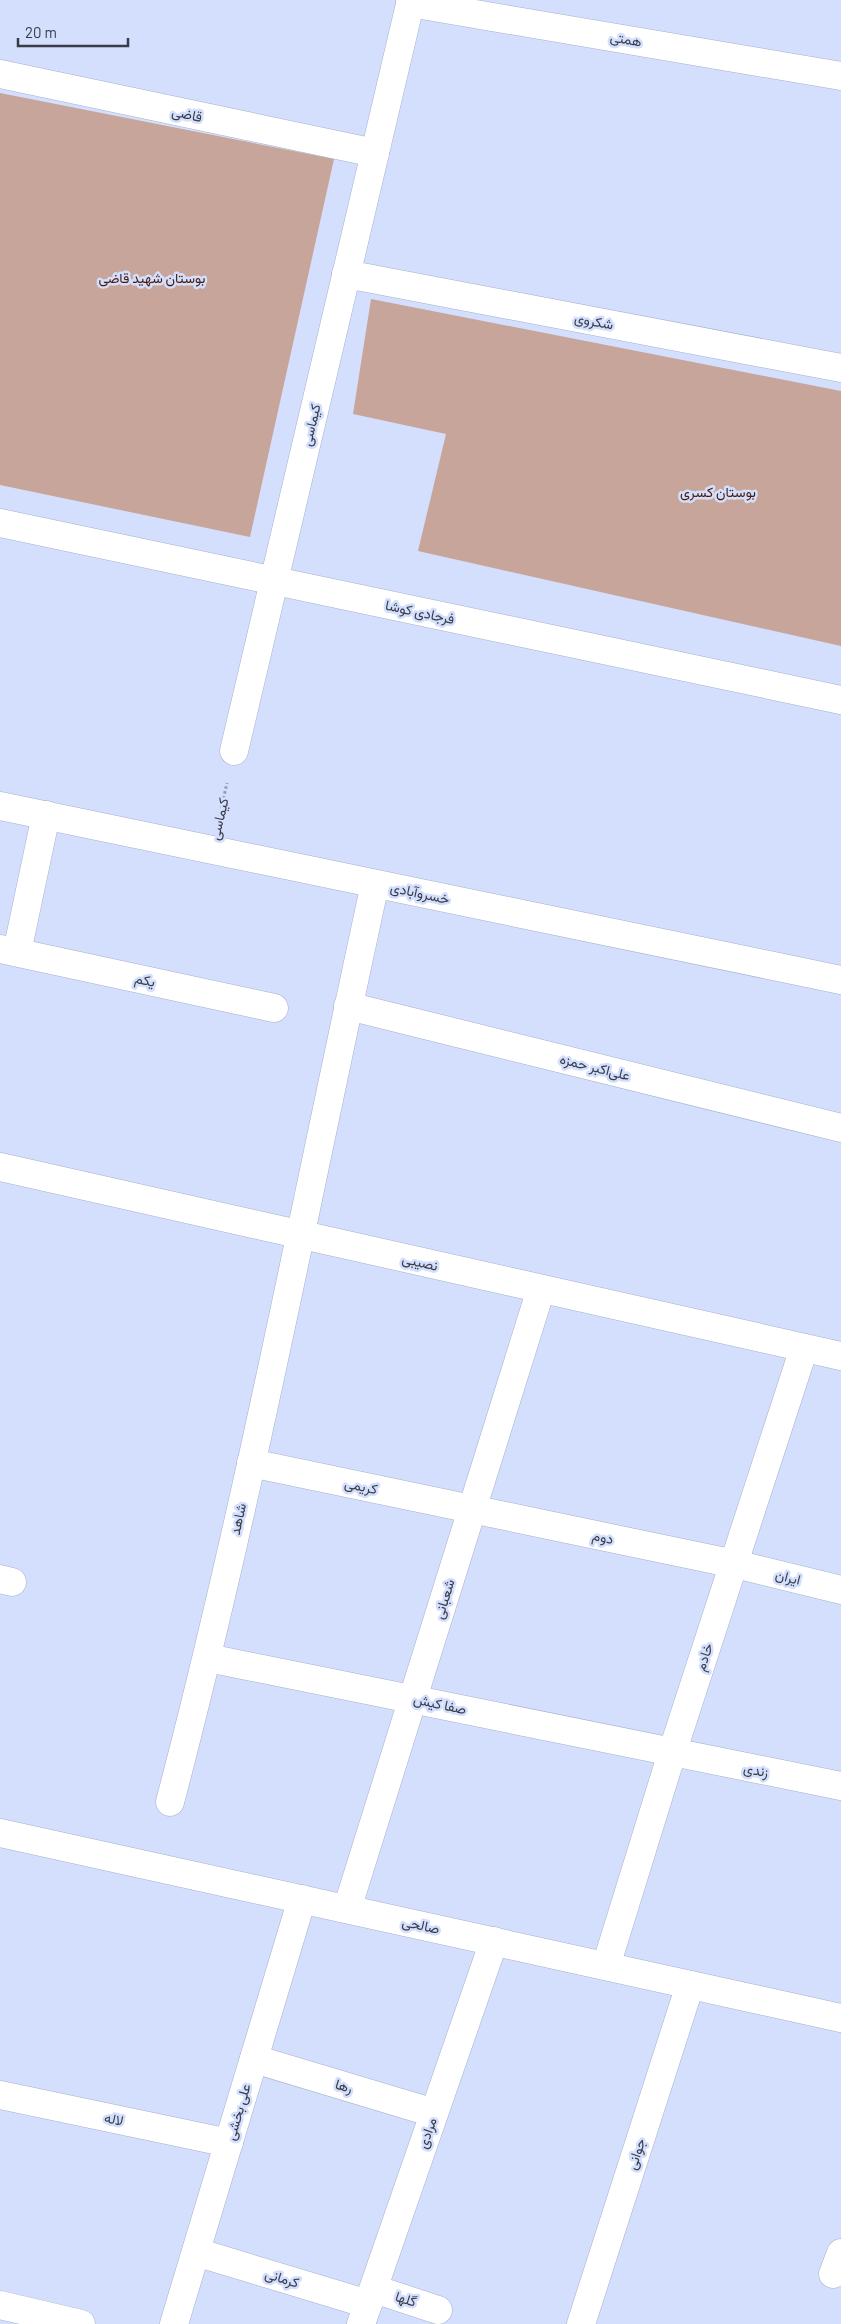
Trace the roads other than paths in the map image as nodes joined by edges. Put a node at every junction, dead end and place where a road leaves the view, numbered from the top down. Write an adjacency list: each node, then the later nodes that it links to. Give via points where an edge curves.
1 (410, 1): 3 (street, همتی); 4 (street, کیماسی)
2 (0, 74): 4 (street, قاضی)
3 (841, 76)
4 (375, 153): 5 (street, کیماسی)
5 (346, 274): 6 (street, شکروی); 8 (street, کیماسی)
6 (841, 368)
7 (0, 523): 8 (street, فرجادی کوشا)
8 (274, 582): 9 (street, فرجادی کوشا); 10 (street, کیماسی)
9 (841, 700)
10 (234, 751)
11 (0, 806): 12 (street, خسروآبادی)
12 (46, 815): 13 (street, خسروآبادی); 14 (street, یکم)
13 (375, 884): 15 (street, خسروآبادی); 16 (street, شاهد)
14 (8, 950): 17 (street, یکم)
15 (841, 980)
16 (348, 1006): 18 (street, علی‌اکبر حمزه); 20 (street, شاهد)
17 (274, 1008)
18 (841, 1128)
19 (0, 1167): 20 (street, نصیبی)
20 (301, 1235): 21 (street, نصیبی); 24 (street, شاهد)
21 (541, 1289): 22 (street, نصیبی); 25 (street, شعبانی)
22 (804, 1348): 23 (street, نصیبی); 26 (street, خادم)
23 (841, 1356)
24 (251, 1463): 25 (street, کریمی); 28 (street, شاهد)
25 (471, 1510): 26 (street, دوم); 29 (street, شعبانی)
26 (735, 1564): 27 (street, ایران); 30 (street, خادم)
27 (841, 1590)
28 (208, 1658): 29 (street, صفا کیش); 32 (street, شاهد)
29 (413, 1698): 30 (street, صفا کیش); 35 (street, شعبانی)
30 (672, 1753): 31 (street, زندی); 37 (street, خادم)
31 (841, 1786)
32 (170, 1802)
33 (0, 1833): 34 (street, صالحی)
34 (302, 1899): 35 (street, صالحی); 40 (street, علی بخشی)
35 (347, 1909): 36 (street, صالحی)
36 (494, 1942): 37 (street, صالحی); 42 (street, مرادی)
37 (606, 1966): 38 (street, صالحی)
38 (690, 1985): 39 (street, صالحی); 50 (street, جوانی)
39 (841, 2018)
40 (254, 2059): 42 (street, رها); 43 (street, علی بخشی)
41 (0, 2095): 43 (street, لاله)
42 (434, 2113): 46 (street, مرادی)
43 (229, 2143): 44 (street, علی بخشی)
44 (196, 2252): 46 (street, کرمانی); 49 (street, علی بخشی)
45 (0, 2304): 48 (street)
46 (368, 2306): 47 (street, گلها)
47 (438, 2310)
48 (81, 2324)
49 (174, 2324)
50 (581, 2324)

